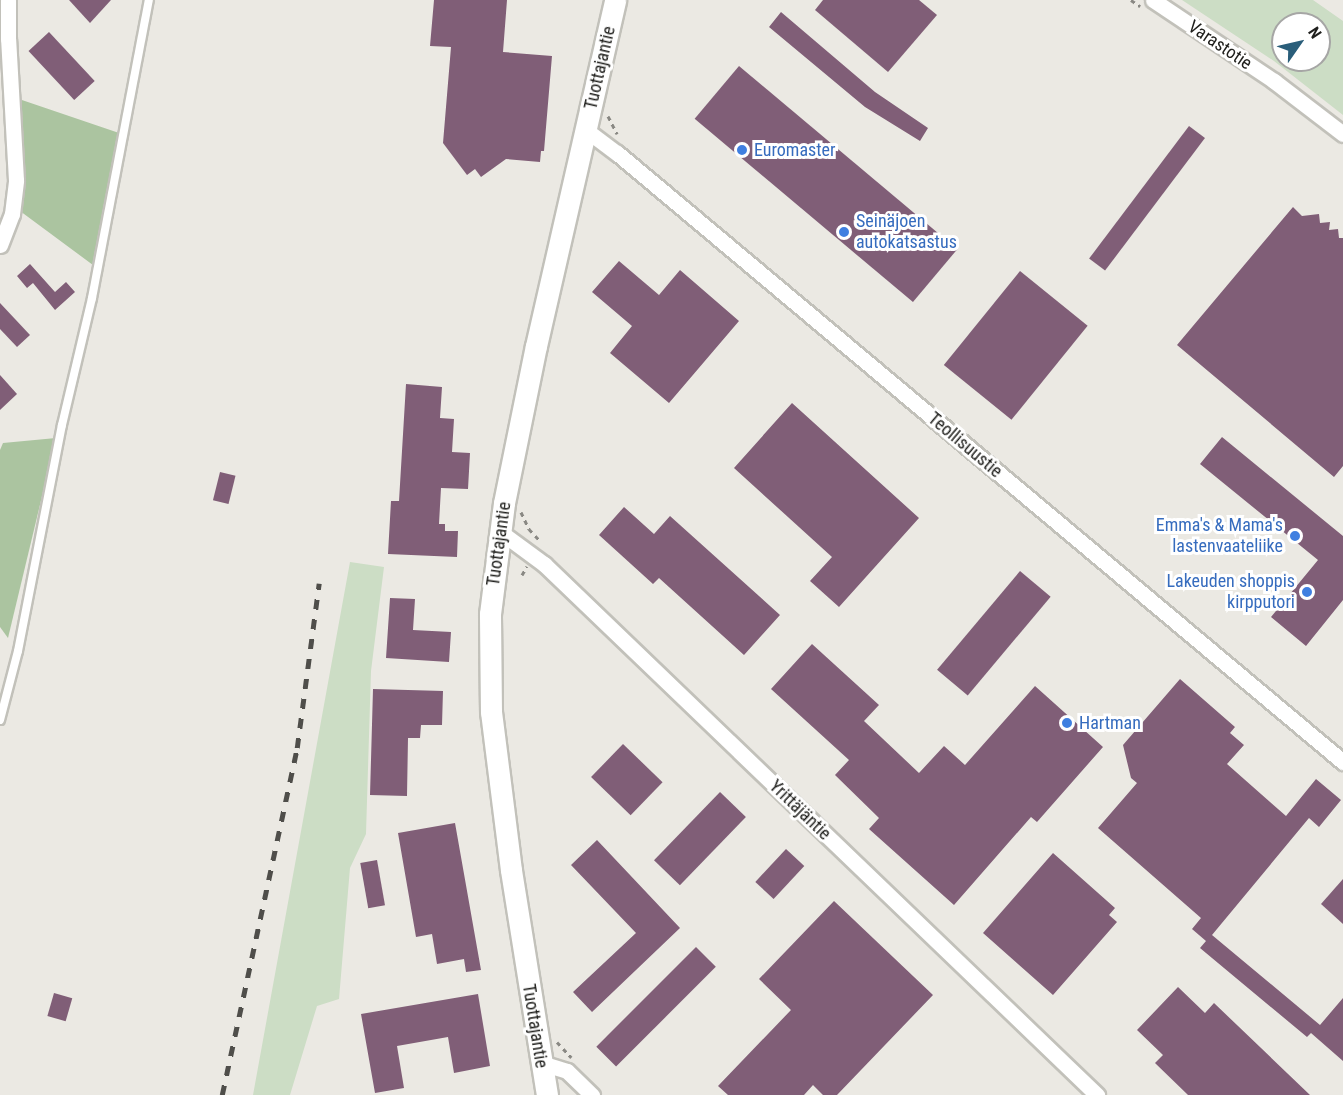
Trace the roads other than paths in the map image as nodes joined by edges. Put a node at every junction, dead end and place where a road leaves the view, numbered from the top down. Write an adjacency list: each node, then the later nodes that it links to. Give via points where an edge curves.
1 (8, 0): 7 (street, via 16,180 12,214)
2 (149, 0): 9 (lane, via 92,298)
3 (615, 0): 5 (street, Tuottajantie)
4 (1153, 0): 6 (street, Varastotie, via 1274,81)
5 (586, 130): 8 (street, Tuottajantie, via 536,346); 10 (street, Teollisuustie)
6 (1343, 134)
7 (0, 245)
8 (499, 531): 11 (street, Tuottajantie, via 490,614 491,712 510,870); 14 (street, Yrittäjäntie, via 544,564)
9 (0, 720)
10 (1343, 762)
11 (541, 1063): 12 (street, Tuottajantie); 13 (street, via 567,1071)
12 (547, 1095)
13 (592, 1095)
14 (1097, 1095)

